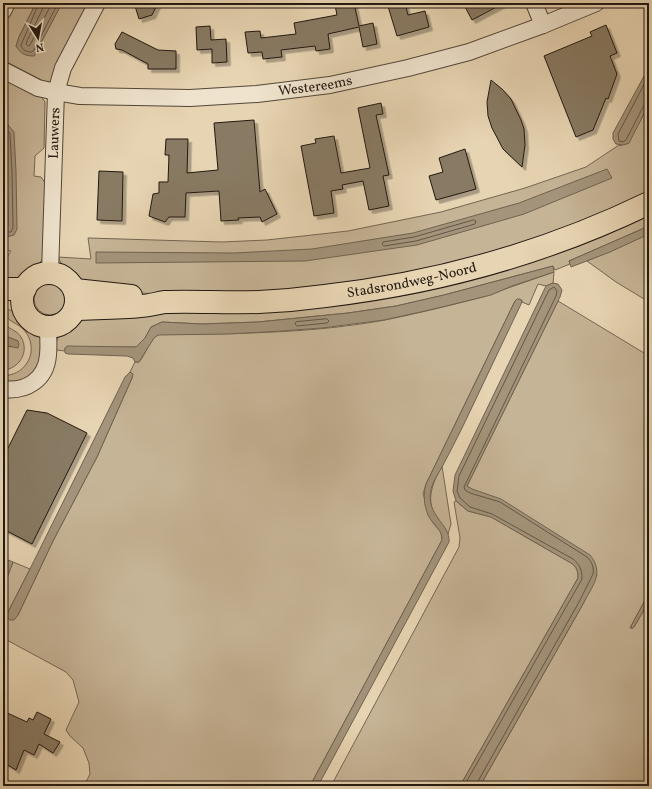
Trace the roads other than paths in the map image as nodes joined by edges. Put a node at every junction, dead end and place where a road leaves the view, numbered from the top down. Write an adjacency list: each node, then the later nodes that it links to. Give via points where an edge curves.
1 (7, 3): 5 (street)
2 (97, 3): 8 (street, Lauwers, via 63,68)
3 (534, 3): 6 (street)
4 (596, 3): 6 (street, Westereems)
5 (3, 12)
6 (543, 25): 8 (street, Westereems, via 469,52 330,85 257,94 190,98 80,96)
7 (3, 70): 8 (street, Westereems, via 38,88)
8 (56, 92): 10 (street, Lauwers)
9 (649, 203): 13 (main road, Stadsrondweg-Noord, via 546,245 493,263 406,284 260,302 164,302 142,297)
10 (50, 273): 12 (main road, via 39,275 30,281); 13 (main road, via 60,275 69,281)
11 (3, 289): 12 (main road)
12 (17, 300): 14 (main road, via 37,324)
13 (75, 300): 14 (main road, via 68,319 59,325)
14 (48, 327): 15 (street, via 48,356 42,375 25,388)
15 (3, 389)

